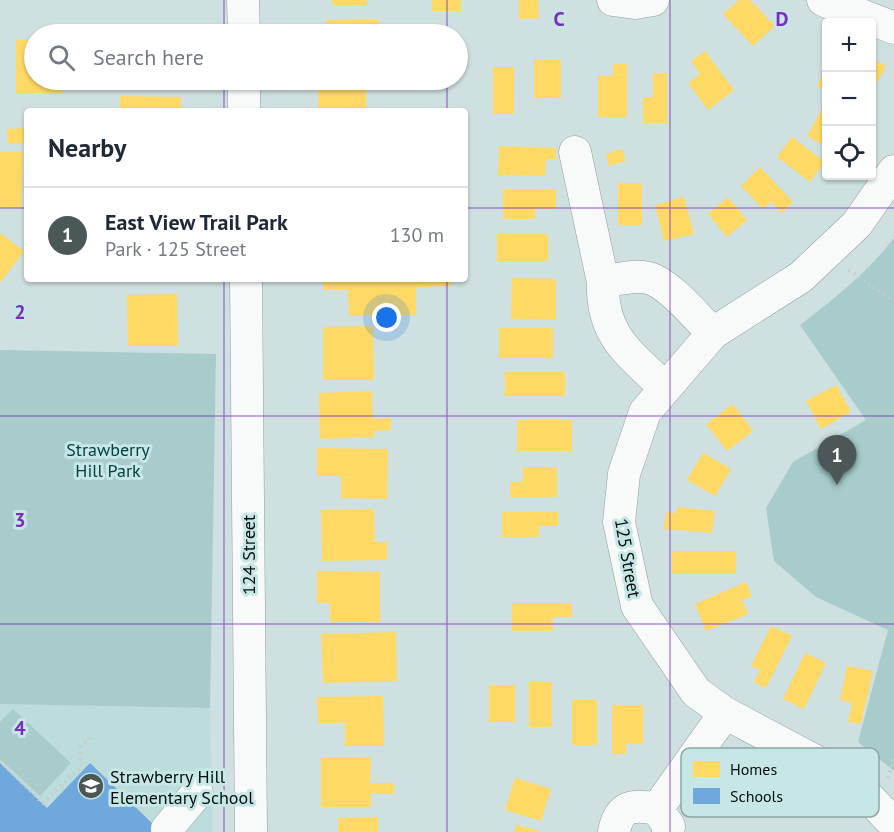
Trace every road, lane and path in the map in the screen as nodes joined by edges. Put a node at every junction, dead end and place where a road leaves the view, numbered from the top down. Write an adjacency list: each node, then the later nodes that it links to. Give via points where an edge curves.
1 (243, 0): 5 (street)
2 (613, 0): 3 (street)
3 (653, 0)
4 (823, 0): 6 (street)
5 (244, 24)
6 (894, 28)
7 (244, 90): 8 (street)
8 (244, 108)
9 (575, 152): 13 (street)
10 (894, 171): 15 (street, 125 Street, via 857,224 801,277)
11 (843, 266): 14 (path)
12 (246, 282): 30 (street, 124 Street)
13 (603, 282): 15 (street, via 653,279); 16 (street, via 608,320 624,350)
14 (894, 301)
15 (713, 333): 16 (street, 125 Street)
16 (665, 388): 17 (street, 125 Street, via 645,412 624,474 619,522 636,606 696,692)
17 (725, 713): 19 (street); 20 (street, 125 Street)
18 (90, 738): 22 (path, via 81,747 81,767 43,802)
19 (705, 748)
20 (791, 748)
21 (894, 755): 23 (path)
22 (0, 760)
23 (884, 786)
24 (681, 789): 27 (street)
25 (197, 793): 29 (street)
26 (879, 808): 28 (street, 125 Street)
27 (663, 820): 31 (street, via 638,805 624,810)
28 (894, 824)
29 (167, 829)
30 (251, 832)
31 (614, 832)

